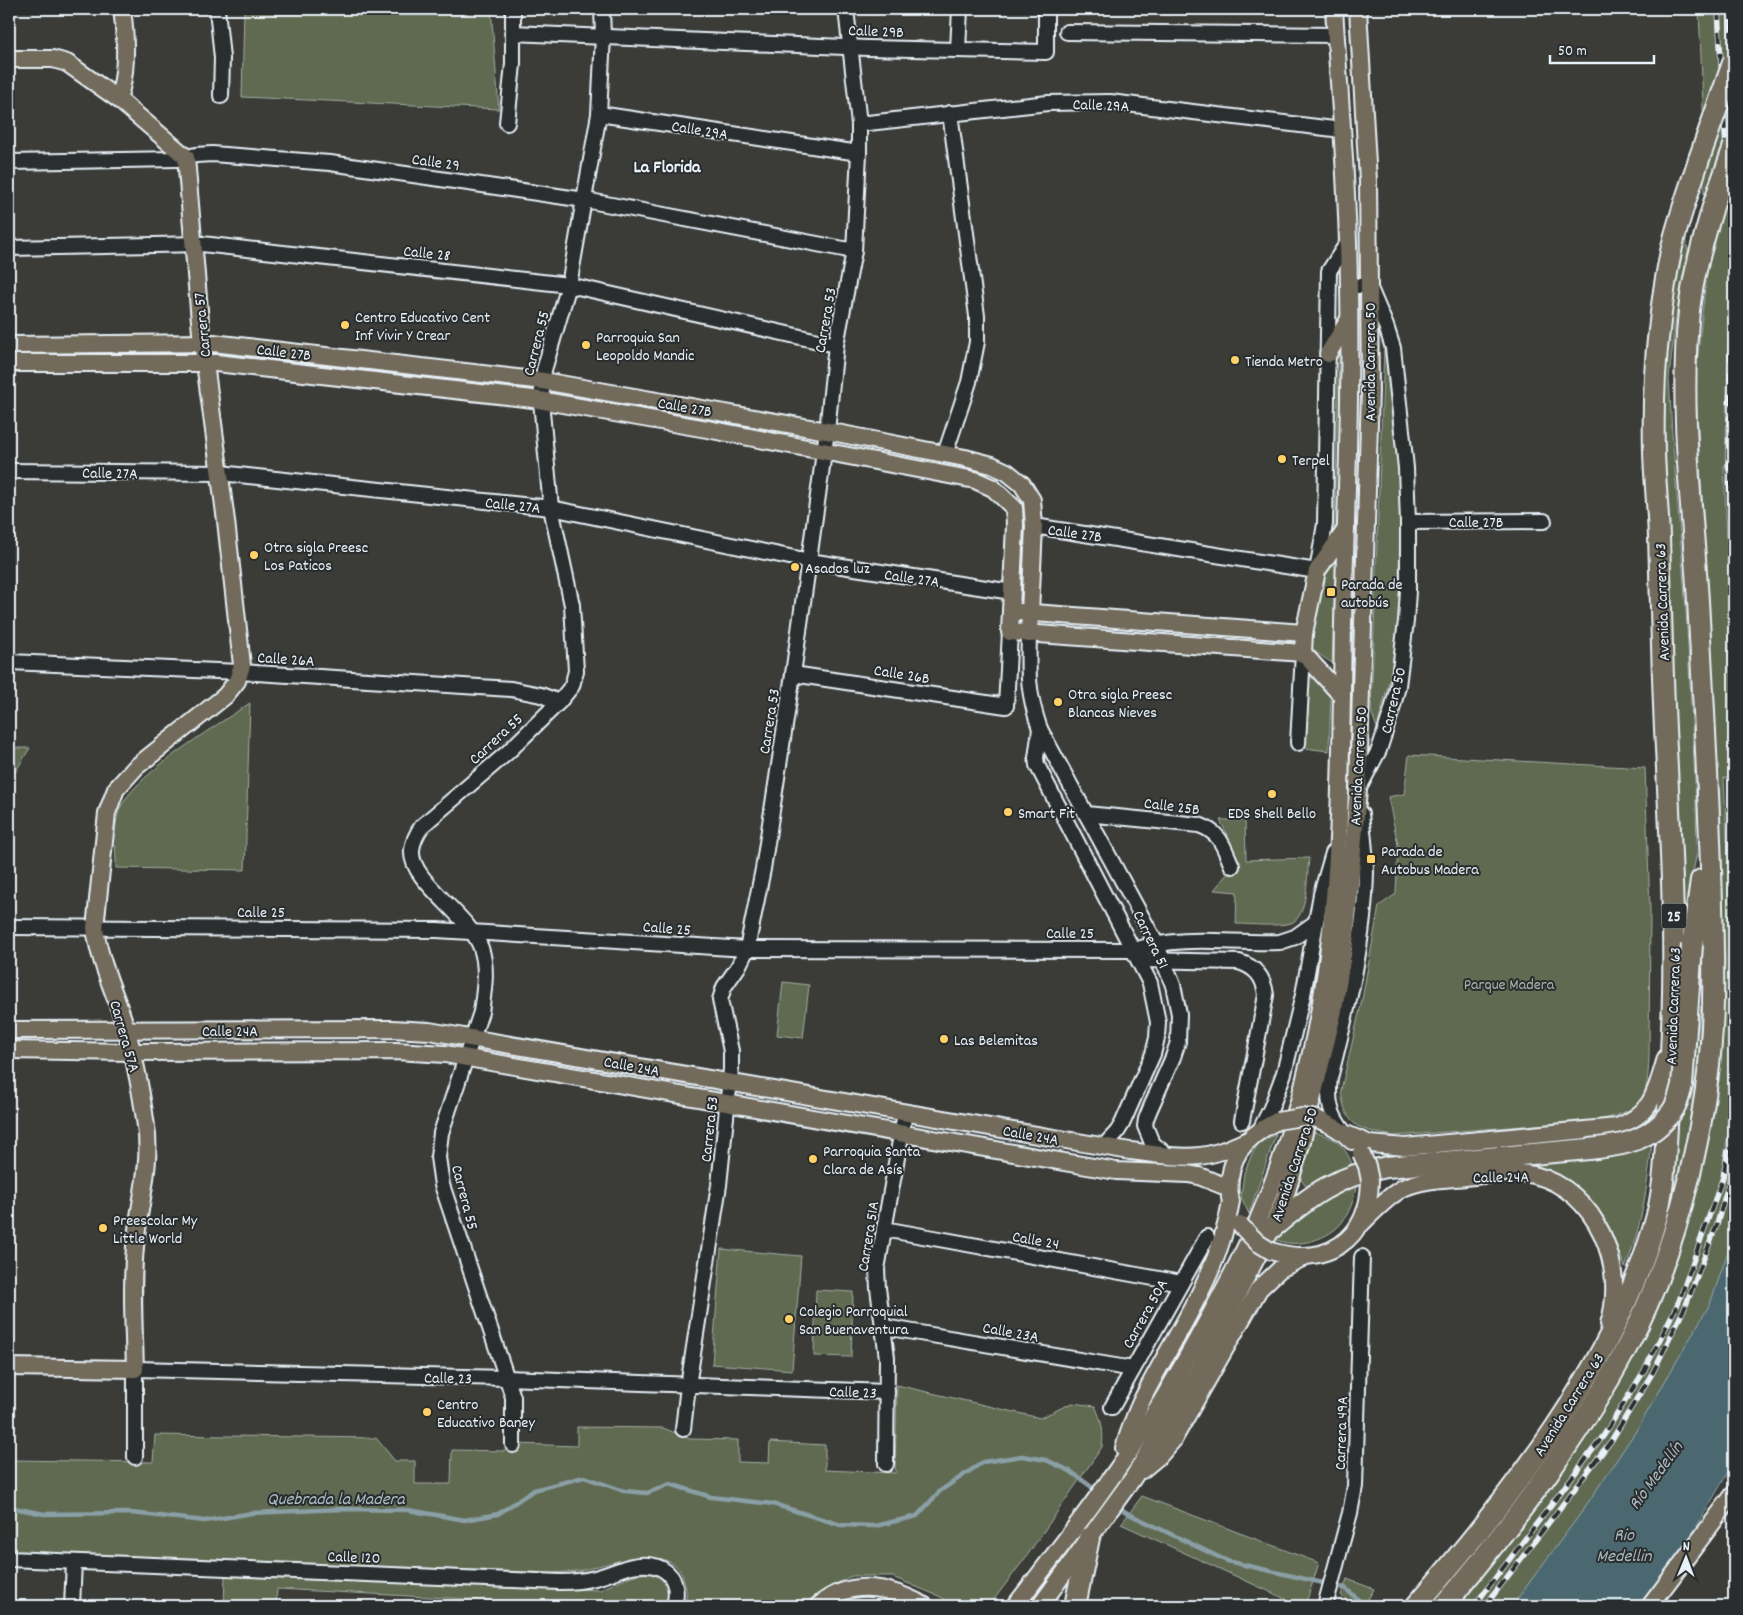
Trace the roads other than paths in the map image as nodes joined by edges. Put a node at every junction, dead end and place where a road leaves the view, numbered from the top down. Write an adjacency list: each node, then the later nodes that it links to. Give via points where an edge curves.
1 (122, 9): 19 (main road, via 125,58)
2 (217, 9): 18 (street, via 222,58)
3 (513, 9): 11 (street)
4 (602, 9): 13 (street, Carrera 55)
5 (846, 9): 14 (street, Carrera 53)
6 (960, 9): 15 (street)
7 (1046, 9): 15 (street, Calle 29B, via 1046,52)
8 (1334, 9): 12 (main road, Avenida Carrera 50)
9 (1358, 9): 36 (main road, Avenida Carrera 50, via 1368,181)
10 (1067, 32): 12 (street)
11 (512, 33): 13 (street, Calle 29B); 22 (street, via 513,64)
12 (1336, 35): 24 (main road, Avenida Carrera 50)
13 (603, 36): 14 (street, Calle 29B); 21 (street, Carrera 55)
14 (849, 47): 15 (street, Calle 29B); 23 (street, Carrera 53)
15 (958, 50)
16 (9, 59): 19 (main road, via 53,59 67,63)
17 (1734, 60): 90 (highway, Avenida Carrera 63 / 25, bridge, via 1673,244 1658,332 1654,451 1674,920)
18 (221, 96)
19 (118, 99): 27 (main road)
20 (950, 113): 23 (street, Calle 29A); 24 (street, Calle 29A, via 1048,103 1110,102); 48 (street, via 977,316 977,342 969,382)
21 (599, 114): 26 (street, Calle 29A); 29 (street, Carrera 55)
22 (507, 123)
23 (859, 124): 26 (street, Carrera 53)
24 (1342, 130): 30 (main road, Avenida Carrera 50)
25 (1734, 146): 74 (highway, Avenida Carrera 63, bridge, via 1714,203 1692,291 1686,353 1685,386)
26 (859, 153): 33 (street, Carrera 53)
27 (186, 157): 28 (street, Calle 29); 29 (street, Calle 29, via 212,154 330,163); 31 (main road, Carrera 57)
28 (9, 162)
29 (585, 200): 33 (street, Calle 29); 34 (street, Carrera 55)
30 (1348, 242): 35 (main road, Avenida Carrera 50); 41 (street, via 1329,271)
31 (194, 244): 32 (street, Calle 28); 34 (street, Calle 28); 38 (main road, Carrera 57)
32 (9, 248)
33 (854, 252): 40 (street, Carrera 53)
34 (569, 285): 40 (street, Calle 28); 44 (street, Carrera 55)
35 (1349, 286): 36 (street); 37 (main road, Avenida Carrera 50)
36 (1369, 286): 53 (street, Carrera 50, via 1393,348 1406,468); 72 (main road, Avenida Carrera 50, via 1370,391)
37 (1349, 319): 41 (main road); 55 (main road, Avenida Carrera 50)
38 (202, 342): 39 (main road, Calle 27B); 43 (main road, Carrera 57); 44 (main road, Calle 27B)
39 (9, 344)
40 (836, 345): 46 (street, Carrera 53)
41 (1328, 354): 57 (street, via 1324,534)
42 (9, 363): 43 (main road, Calle 27B)
43 (205, 363): 45 (main road, Calle 27B); 50 (main road, Carrera 57)
44 (543, 381): 45 (street, Carrera 55); 46 (main road, Calle 27B)
45 (541, 400): 47 (main road, Calle 27B); 51 (street, Carrera 55)
46 (827, 431): 47 (street, Carrera 53); 48 (main road, Calle 27B)
47 (824, 452): 56 (street, Carrera 53); 58 (main road, Calle 27B, via 975,480 993,488 1014,508)
48 (945, 454): 54 (main road, Calle 27B, via 992,465 1022,484 1032,500)
49 (9, 471): 50 (street, Calle 27A)
50 (220, 473): 51 (street, Calle 27A); 66 (main road, Carrera 57, via 241,656)
51 (551, 508): 56 (street, Calle 27A); 69 (street, Carrera 55, via 572,605 576,671 572,686)
52 (1544, 521): 53 (street, Calle 27B)
53 (1408, 522): 72 (street, Carrera 50, via 1408,607 1398,686 1379,750)
54 (1034, 526): 57 (street, Calle 27B); 60 (main road, Carrera 51)
55 (1346, 529): 57 (main road); 68 (main road, Avenida Carrera 50)
56 (809, 561): 58 (street, Calle 27A); 67 (street, Carrera 53)
57 (1317, 571): 62 (main road)
58 (1012, 592): 59 (main road)
59 (1011, 611): 60 (main road); 61 (main road)
60 (1030, 612): 62 (main road); 63 (main road, Carrera 51)
61 (1010, 632): 63 (main road); 67 (street, Calle 26B, via 1006,706)
62 (1304, 633): 64 (main road)
63 (1030, 634): 64 (main road); 70 (street, Carrera 51, via 1028,681)
64 (1304, 654): 68 (main road); 71 (street)
65 (9, 662): 66 (street, Calle 26A)
66 (240, 672): 69 (street, Calle 26A, via 511,689); 79 (main road, Carrera 57A, via 225,696 136,767 116,789 107,813)
67 (793, 674): 83 (street, Carrera 53, via 763,869)
68 (1342, 696): 75 (main road, Avenida Carrera 50)
69 (559, 702): 80 (street, Carrera 55, via 508,752 422,826 415,837 412,851 414,866)
70 (1040, 729): 73 (street, Carrera 51); 84 (street, Carrera 51, via 1037,765)
71 (1298, 743)
72 (1358, 790): 99 (street, via 1365,892 1350,1000 1328,1090 1332,1114); 105 (main road, Avenida Carrera 50, via 1346,932 1334,1010 1301,1145)
73 (1086, 814): 76 (street, Calle 25B, via 1199,825 1217,835); 82 (street, Carrera 51)
74 (1710, 823): 105 (highway, bridge, via 1692,945 1682,1085 1671,1115 1645,1136 1613,1147 1387,1167 1358,1173 1327,1186); 139 (highway, Avenida Carrera 63, via 1713,1004 1709,1060 1693,1155 1669,1246 1629,1343 1594,1404 1540,1486)
75 (1338, 835): 77 (street); 124 (main road, Avenida Carrera 50, via 1330,939 1320,1004 1299,1097 1268,1195 1245,1250 1198,1338)
76 (1232, 866)
77 (1316, 922): 81 (street, Calle 25, via 1295,937 1280,942); 100 (street, via 1284,1073 1271,1108)
78 (9, 927): 79 (street, Calle 25)
79 (95, 928): 80 (street, Calle 25); 88 (main road, Carrera 57A)
80 (472, 932): 83 (street, Calle 25); 89 (street, Carrera 55, via 481,947 485,972 481,1012)
81 (1187, 940): 82 (street, Calle 25); 86 (street, via 1182,951)
82 (1156, 943): 84 (street, Calle 25); 85 (street, Carrera 51)
83 (747, 949): 84 (street, Calle 25); 94 (street, Carrera 53, via 724,987 720,1000 731,1051)
84 (1136, 955): 85 (street, Calle 25); 101 (street, Carrera 51, via 1150,983 1158,1022 1157,1038 1122,1124)
85 (1164, 961): 86 (street, Calle 25); 102 (street, Carrera 51, via 1176,998 1178,1042 1150,1108 1146,1126 1152,1143)
86 (1189, 961): 97 (street, Calle 25, via 1239,962 1253,968 1265,986)
87 (9, 1030): 88 (main road, Calle 24A)
88 (126, 1030): 89 (main road, Calle 24A, via 392,1029); 92 (main road, Carrera 57A)
89 (473, 1038): 93 (street, Carrera 55); 94 (main road, Calle 24A)
90 (1672, 1041): 99 (main road, via 1651,1103 1638,1117 1617,1128 1405,1147 1370,1144); 112 (highway, Avenida Carrera 63 / 25, via 1664,1169 1656,1221 1636,1279)
91 (9, 1050): 92 (main road, Calle 24A)
92 (132, 1052): 93 (main road, Calle 24A, via 396,1051); 114 (main road, Carrera 57A, via 147,1141 133,1264)
93 (466, 1057): 95 (main road, Calle 24A); 116 (street, Carrera 55, via 441,1133 439,1170)
94 (730, 1082): 95 (street, Carrera 53); 96 (main road, Calle 24A)
95 (728, 1103): 98 (main road, Calle 24A); 117 (street, Carrera 53, via 720,1185)
96 (905, 1112): 98 (street, Carrera 51A); 101 (main road, Calle 24A)
97 (1242, 1121)
98 (902, 1133): 103 (main road, Calle 24A, via 1116,1171 1199,1176); 106 (street, Carrera 51A)
99 (1346, 1134): 100 (main road, bridge, via 1332,1125 1302,1117 1277,1121); 104 (main road, bridge, via 1361,1153 1370,1181 1367,1208)
100 (1254, 1135): 102 (main road, Calle 24A, via 1214,1154); 103 (main road, via 1238,1153)
101 (1103, 1147): 102 (main road, Calle 24A)
102 (1168, 1156)
103 (1230, 1195): 108 (main road, bridge, via 1240,1225 1258,1243 1287,1256); 124 (main road, via 1222,1242 1214,1266 1141,1403)
104 (1360, 1224): 108 (main road, via 1336,1247); 112 (main road, Calle 24A, via 1394,1194 1420,1182 1517,1173 1549,1180 1581,1202 1594,1220 1608,1251 1615,1296)
105 (1272, 1228): 125 (main road, Avenida Carrera 50, via 1198,1370)
106 (884, 1229): 110 (street, Calle 24); 111 (street, Carrera 51A, via 877,1279)
107 (1207, 1237): 110 (street, Carrera 50A)
108 (1304, 1257): 125 (main road, via 1280,1269 1259,1289 1173,1440)
109 (1362, 1258): 131 (street, Carrera 49A, via 1355,1486)
110 (1181, 1283): 115 (street, Carrera 50A)
111 (884, 1327): 115 (street, Calle 23A); 118 (street, Carrera 51A)
112 (1601, 1350): 138 (highway, Avenida Carrera 63 / 25, via 1541,1450)
113 (9, 1366): 114 (main road, Calle 23)
114 (135, 1369): 116 (street, Calle 23); 122 (street, Carrera 57A)
115 (1133, 1369): 119 (street, Carrera 50A)
116 (506, 1378): 117 (street, Calle 23); 121 (street, Carrera 55, via 513,1397)
117 (688, 1386): 118 (street, Calle 23); 120 (street, Carrera 53)
118 (887, 1392): 123 (street, Carrera 51A)
119 (1112, 1407)
120 (683, 1429)
121 (513, 1445)
122 (135, 1457)
123 (886, 1464)
124 (1118, 1467): 135 (main road)
125 (1133, 1478): 127 (main road)
126 (1734, 1494): 140 (main road)
127 (1090, 1538): 136 (main road); 137 (highway)
128 (9, 1559): 129 (street, Calle 120)
129 (74, 1562): 130 (street, Calle 120, via 560,1582 586,1580 647,1565 660,1568 674,1579); 132 (street)
130 (676, 1601)
131 (1326, 1603)
132 (72, 1606)
133 (818, 1606): 134 (main road, via 839,1593 877,1588 893,1591)
134 (925, 1606)
135 (1015, 1606)
136 (1040, 1606)
137 (1075, 1606)
138 (1416, 1606)
139 (1444, 1606)
140 (1650, 1606)

